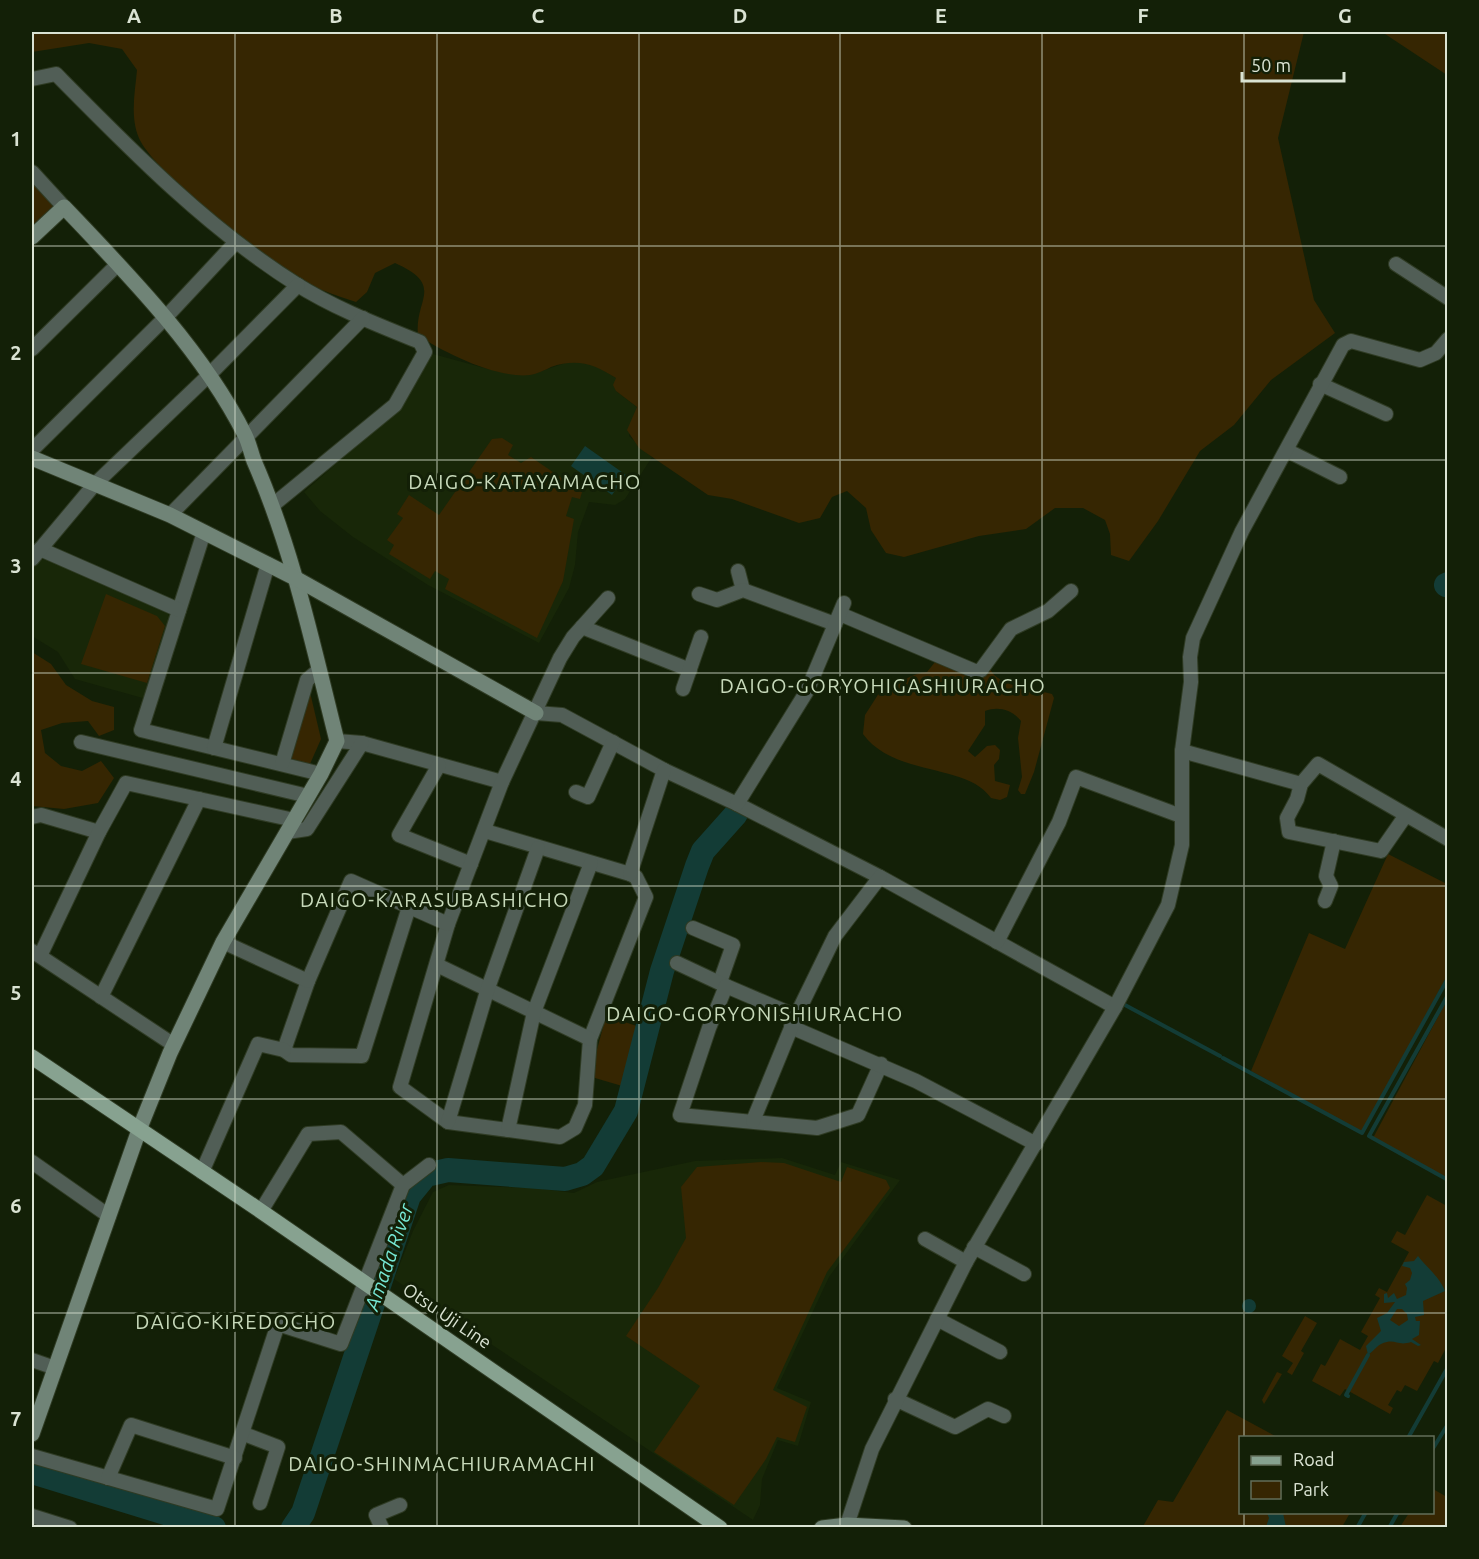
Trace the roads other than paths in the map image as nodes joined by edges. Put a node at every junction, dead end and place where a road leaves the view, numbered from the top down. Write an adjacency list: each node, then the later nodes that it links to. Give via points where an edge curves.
1 (32, 78): 5 (street, via 56,74 130,149)
2 (32, 172): 3 (street)
3 (64, 207): 4 (street); 6 (street)
4 (32, 237)
5 (236, 242): 8 (street); 10 (street)
6 (118, 264): 10 (street); 13 (street)
7 (1396, 264): 9 (street)
8 (298, 285): 11 (street); 14 (street)
9 (1448, 298)
10 (166, 317): 14 (street); 18 (street)
11 (363, 318): 17 (street); 23 (street, via 420,342 425,352 395,405)
12 (1448, 339): 15 (street, via 1436,353 1420,360 1351,341 1337,354)
13 (32, 349)
14 (208, 376): 17 (street); 22 (street)
15 (1320, 384): 16 (street); 19 (street)
16 (1386, 414)
17 (246, 436): 23 (street); 24 (street)
18 (32, 450)
19 (1288, 451): 21 (street); 47 (street, via 1242,531 1193,638)
20 (32, 458): 22 (street)
21 (1340, 477)
22 (94, 484): 24 (street); 26 (street)
23 (273, 505): 29 (street)
24 (170, 514): 25 (street)
25 (204, 532): 27 (street); 34 (street)
26 (36, 554): 34 (street)
27 (268, 564): 29 (street); 46 (street)
28 (738, 571): 30 (street)
29 (295, 578): 38 (street); 41 (street)
30 (743, 590): 32 (street, via 717,600); 35 (street)
31 (1071, 591): 35 (street, via 1048,611 1011,629 977,672)
32 (699, 594)
33 (608, 598): 36 (street)
34 (179, 610): 46 (street, via 141,730)
35 (840, 614): 57 (street, via 807,691)
36 (582, 627): 39 (street); 41 (street, via 560,658)
37 (701, 637): 39 (street)
38 (319, 670): 42 (street); 48 (street, via 307,680)
39 (690, 670): 40 (street)
40 (683, 689)
41 (536, 713): 44 (street, via 562,715); 52 (street)
42 (337, 741): 45 (street); 51 (street)
43 (81, 742): 55 (street)
44 (613, 742): 50 (street); 54 (street, via 588,797)
45 (362, 743): 49 (street); 61 (street, via 307,829)
46 (214, 748): 48 (street)
47 (1182, 751): 53 (street); 59 (street)
48 (282, 764): 51 (street)
49 (439, 765): 52 (street); 68 (street, via 399,835)
50 (664, 770): 57 (street); 69 (street)
51 (321, 774): 55 (street)
52 (502, 782): 62 (street)
53 (1301, 784): 58 (street, via 1318,764); 65 (street, via 1287,818 1289,832)
54 (576, 792)
55 (308, 796): 61 (street)
56 (199, 799): 61 (street); 63 (street, via 126,783); 83 (street)
57 (737, 804): 70 (street)
58 (1406, 815): 64 (street); 65 (street, via 1381,851)
59 (1181, 816): 76 (street, via 1076,777 1059,822); 84 (street, via 1180,854 1168,904)
60 (32, 818): 63 (street, via 41,815)
61 (290, 826): 75 (street)
62 (485, 831): 66 (street); 68 (street)
63 (99, 832): 77 (street)
64 (1448, 839)
65 (1334, 841): 71 (street)
66 (538, 848): 67 (street); 82 (street)
67 (591, 863): 69 (street); 85 (street)
68 (471, 864): 73 (street)
69 (630, 874): 87 (street, via 636,877 646,897)
70 (880, 877): 76 (street); 86 (street, via 835,936)
71 (1325, 901)
72 (409, 907): 73 (street); 80 (street, via 351,881); 89 (street, via 362,1056 291,1055)
73 (448, 924): 79 (street)
74 (693, 928): 81 (street, via 733,945)
75 (223, 942): 80 (street); 88 (street)
76 (997, 942): 84 (street)
77 (36, 953): 83 (street)
78 (677, 963): 81 (street)
79 (437, 965): 82 (street); 93 (street, via 400,1087)
80 (308, 981): 89 (street)
81 (723, 984): 86 (street); 92 (street, via 680,1115)
82 (488, 988): 85 (street); 93 (street)
83 (101, 997): 88 (street)
84 (1115, 1007): 96 (street)
85 (534, 1012): 87 (street); 95 (street)
86 (793, 1022): 91 (street); 92 (street)
87 (590, 1039): 95 (street, via 588,1094 575,1128 560,1137)
88 (174, 1045): 94 (street)
89 (284, 1050): 99 (street, via 258,1044)
90 (32, 1057): 94 (main road, Otsu Uji Line)
91 (881, 1064): 92 (street, via 858,1115 817,1128); 96 (street)
92 (753, 1121)
93 (448, 1122): 95 (street)
94 (139, 1130): 99 (main road, Otsu Uji Line); 102 (street)
95 (508, 1130)
96 (1036, 1144): 104 (street)
97 (429, 1165): 100 (street)
98 (33, 1168): 102 (street)
99 (202, 1172): 101 (main road, Otsu Uji Line)
100 (402, 1185): 101 (street, via 340,1131 308,1134); 107 (street)
101 (261, 1211): 107 (main road, Otsu Uji Line)
102 (109, 1216): 111 (street)
103 (925, 1239): 105 (street)
104 (974, 1247): 105 (street); 106 (street)
105 (966, 1262): 108 (street)
106 (1024, 1274)
107 (364, 1283): 115 (street, via 340,1344 278,1324); 125 (main road, Otsu Uji Line)
108 (937, 1319): 109 (street); 112 (street)
109 (1000, 1352)
110 (32, 1360): 111 (street)
111 (55, 1368): 114 (street)
112 (895, 1399): 113 (street, via 955,1426 988,1409); 122 (street, via 872,1449)
113 (1004, 1416)
114 (32, 1434)
115 (244, 1434): 117 (street); 119 (street, via 278,1447)
116 (32, 1456): 118 (street)
117 (235, 1458): 118 (street, via 131,1425); 118 (street, via 217,1509)
118 (108, 1478)
119 (260, 1503)
120 (400, 1505): 124 (street, via 376,1515)
121 (32, 1516): 123 (street)
122 (847, 1525): 126 (street); 127 (street)
123 (70, 1527)
124 (382, 1527)
125 (720, 1527)
126 (822, 1527)
127 (904, 1527)

